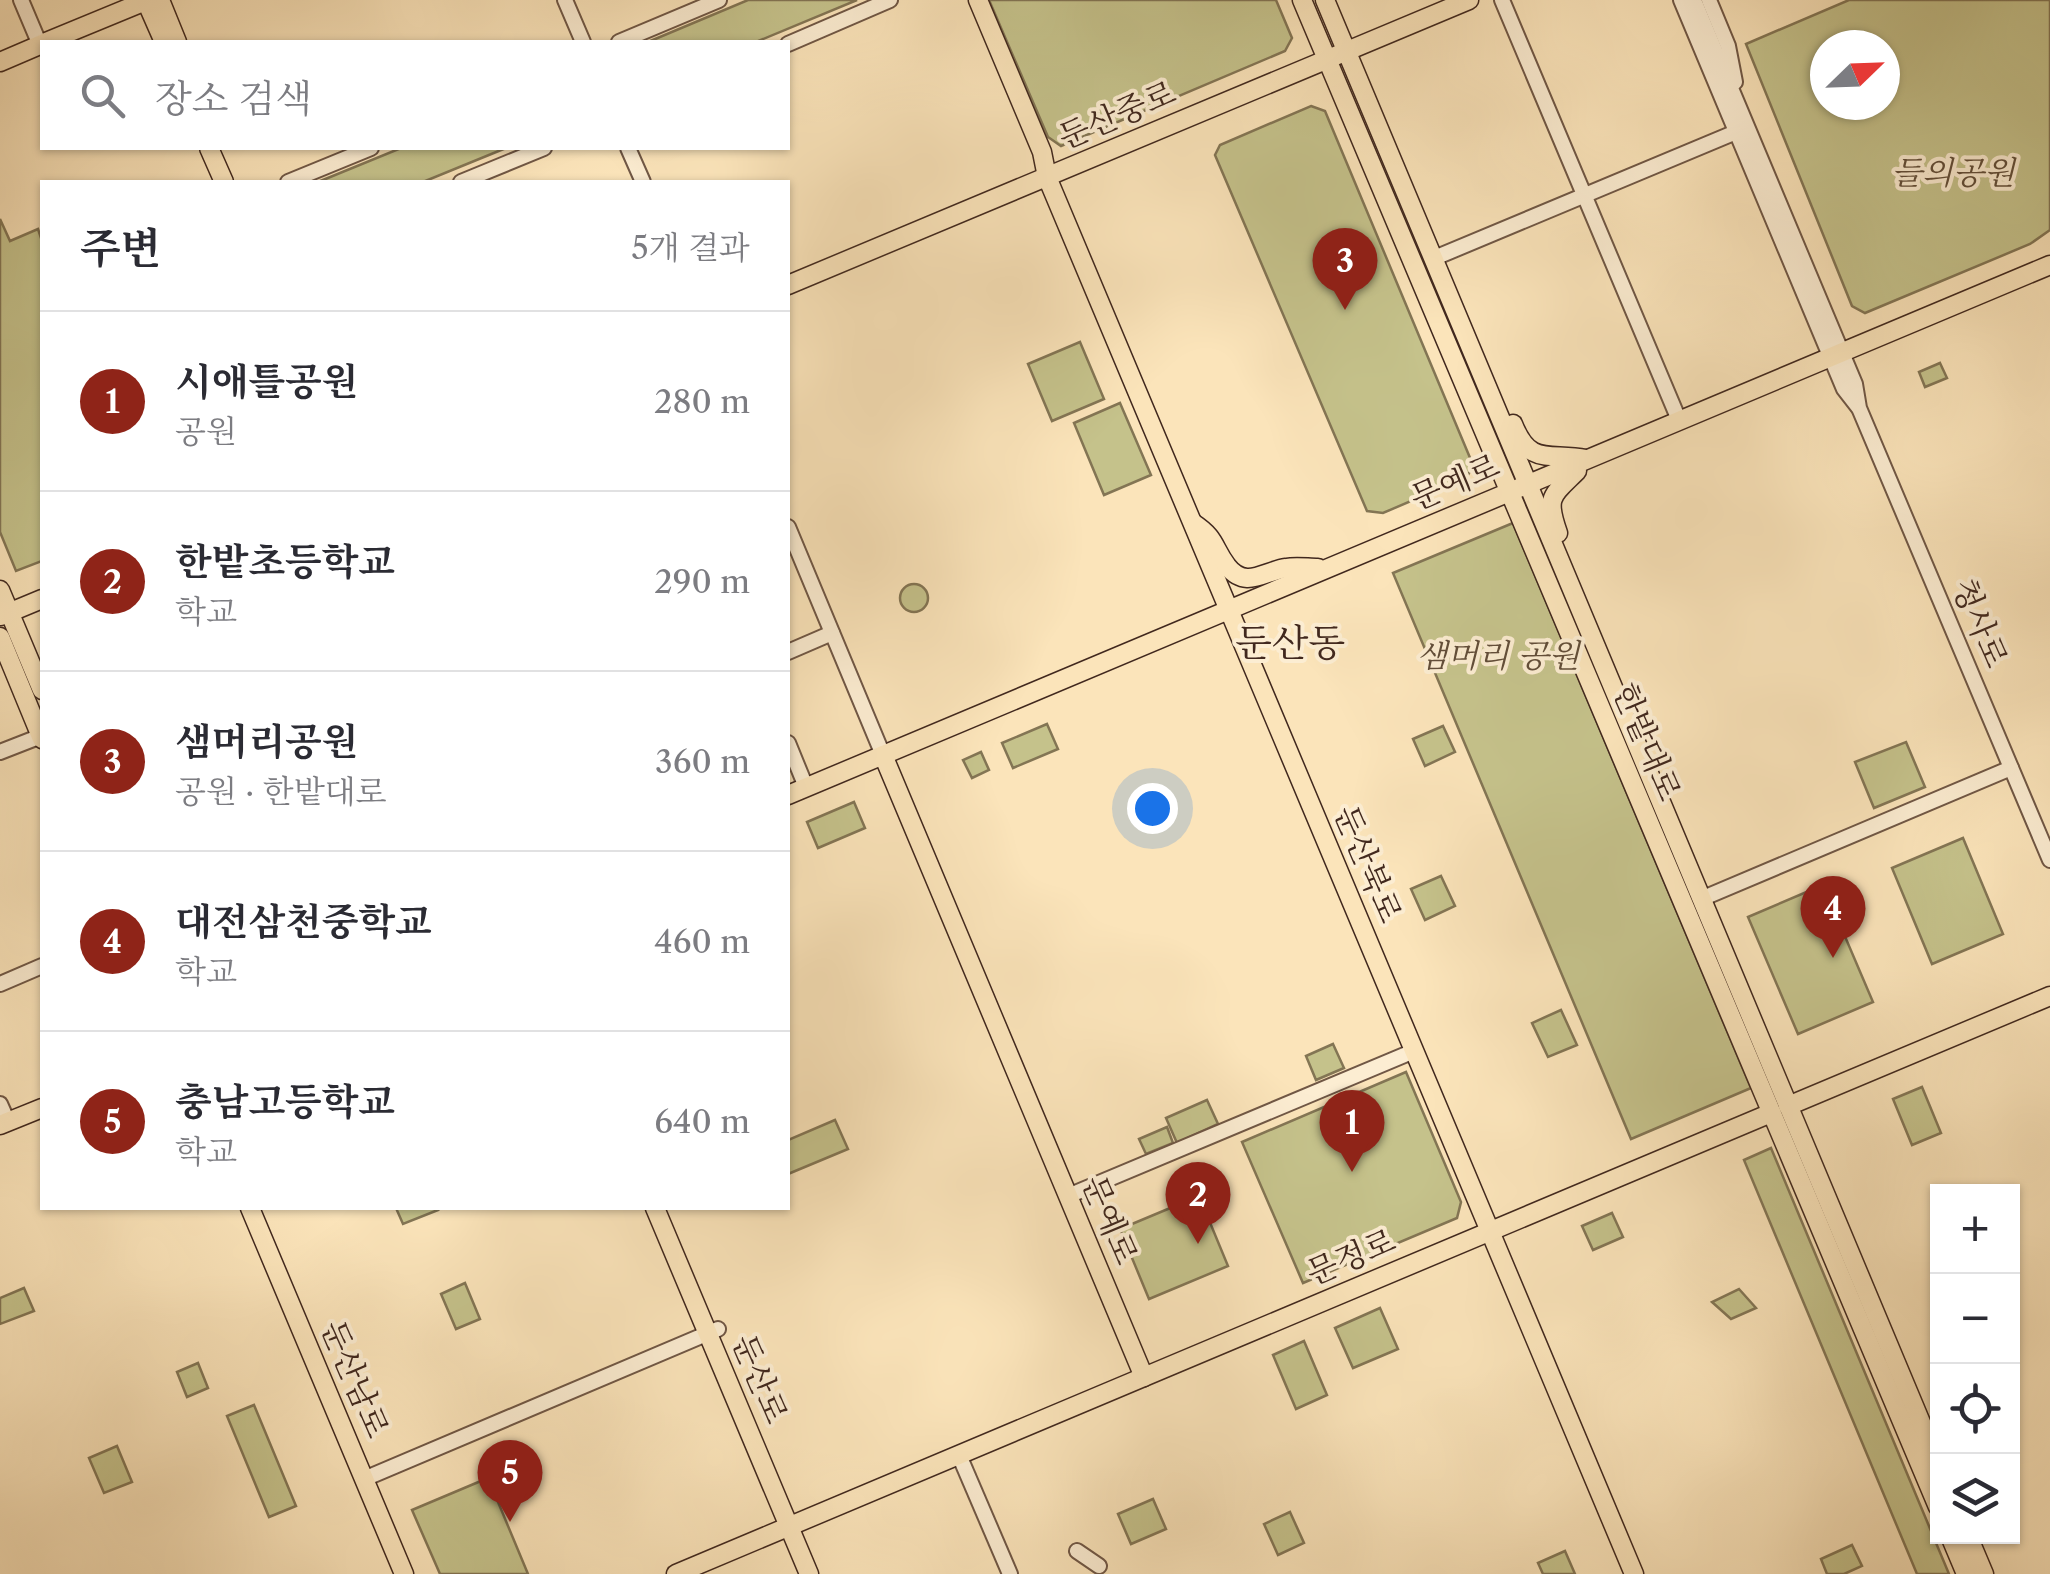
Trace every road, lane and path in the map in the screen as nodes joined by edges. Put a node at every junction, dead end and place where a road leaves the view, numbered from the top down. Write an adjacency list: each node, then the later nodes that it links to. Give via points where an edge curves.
1 (21, 0): 17 (street)
2 (146, 0): 18 (main road); 19 (main road)
3 (160, 0): 20 (main road)
4 (566, 0): 21 (street)
5 (719, 0): 22 (street)
6 (890, 0): 23 (street)
7 (966, 0): 34 (main road, 둔산북로)
8 (978, 0): 34 (main road, 둔산북로)
9 (1302, 0): 26 (main road, 한밭대로)
10 (1325, 0): 25 (main road, 한밭대로)
11 (1469, 0): 25 (main road, 둔산중로)
12 (1502, 0): 40 (street)
13 (1671, 0): 28 (street, via 1698,63)
14 (1680, 0): 28 (street, 청사로)
15 (1694, 0): 28 (street, 청사로)
16 (1709, 0): 28 (street, via 1728,46)
17 (41, 40)
18 (52, 40)
19 (163, 40)
20 (176, 40)
21 (582, 40)
22 (623, 40)
23 (790, 43)
24 (40, 45): 27 (main road)
25 (1346, 51): 26 (main road, 둔산중로); 41 (main road, 한밭대로)
26 (1327, 59): 34 (main road, 둔산중로); 48 (main road, 한밭대로)
27 (0, 62)
28 (1736, 120): 40 (street); 44 (street, 청사로)
29 (210, 150): 35 (main road)
30 (223, 150): 36 (main road)
31 (366, 150): 37 (street)
32 (539, 150): 38 (street)
33 (629, 150): 39 (street)
34 (1047, 177): 43 (main road, 둔산중로); 49 (main road, 둔산북로)
35 (223, 180)
36 (235, 180)
37 (293, 180)
38 (465, 180)
39 (642, 180)
40 (1584, 195): 41 (street); 46 (street)
41 (1432, 258): 45 (main road, 한밭대로)
42 (2050, 264): 44 (main road, 문예로)
43 (790, 284)
44 (1836, 354): 46 (main road, 문예로); 66 (street, 청사로, via 1844,388 1859,408)
45 (1498, 418): 47 (main road, via 1513,424 1520,443 1534,454); 48 (main road, 한밭대로)
46 (1678, 420): 47 (main road, 문예로)
47 (1586, 459): 48 (main road, 문예로); 51 (main road, via 1552,496 1558,532)
48 (1518, 488): 51 (main road, 한밭대로); 52 (main road, 문예로); 77 (main road, 한밭대로)
49 (1192, 522): 52 (main road, via 1212,535 1237,575); 55 (main road, 둔산북로)
50 (790, 532): 57 (street)
51 (1553, 548): 70 (main road, 한밭대로)
52 (1324, 568): 55 (main road, 문예로)
53 (0, 590): 56 (main road)
54 (40, 600): 56 (main road)
55 (1229, 610): 65 (main road, 문예로); 74 (main road, 둔산북로)
56 (5, 615): 60 (main road)
57 (832, 633): 59 (street); 65 (street)
58 (0, 637): 61 (main road)
59 (790, 651)
60 (40, 686)
61 (40, 732)
62 (40, 738): 64 (street)
63 (790, 748): 67 (street)
64 (0, 752)
65 (883, 755): 67 (main road, 문예로); 79 (main road, 문예로)
66 (2011, 768): 69 (street, 청사로); 70 (street)
67 (806, 787): 68 (main road, 문예로)
68 (790, 793)
69 (2050, 860)
70 (1701, 899): 77 (main road, 한밭대로)
71 (40, 967): 72 (street)
72 (0, 984)
73 (2050, 996): 77 (main road, 문정로)
74 (1414, 1051): 79 (street); 83 (main road, 둔산북로)
75 (0, 1104): 78 (street)
76 (40, 1109): 78 (main road)
77 (1780, 1110): 83 (main road, 문정로); 86 (main road, 한밭대로); 89 (main road, 한밭대로)
78 (4, 1124)
79 (1068, 1196): 85 (main road, 문예로)
80 (251, 1210): 88 (main road, 둔산남로)
81 (656, 1210): 84 (main road, 둔산로)
82 (668, 1210): 84 (main road, 둔산로)
83 (1490, 1231): 85 (main road, 문정로); 100 (main road, 둔산북로)
84 (713, 1331): 88 (street); 90 (main road, 둔산로)
85 (1144, 1377): 87 (main road, 문정로)
86 (1934, 1454)
87 (959, 1455): 90 (main road, 문정로); 99 (street)
88 (364, 1479): 95 (main road, 둔산남로)
89 (1930, 1487)
90 (794, 1524): 96 (main road, 문정로); 97 (main road, 둔산로); 98 (main road, 둔산로)
91 (1953, 1544): 101 (main road)
92 (1971, 1544): 102 (main road)
93 (1077, 1551): 94 (street)
94 (1099, 1566)
95 (404, 1574)
96 (676, 1574)
97 (809, 1574)
98 (820, 1574)
99 (1010, 1574)
100 (1634, 1574)
101 (1966, 1574)
102 (1984, 1574)

